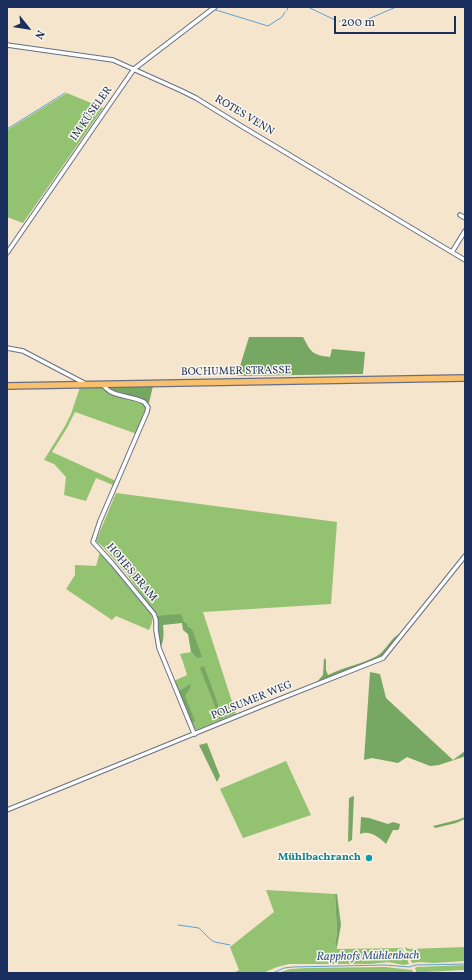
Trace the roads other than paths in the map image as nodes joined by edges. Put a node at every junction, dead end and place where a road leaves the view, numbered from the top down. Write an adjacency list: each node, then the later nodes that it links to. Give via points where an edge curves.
1 (215, 7): 3 (street, IM KÜSELER)
2 (7, 45): 3 (street, ROTES VENN, via 113,60)
3 (134, 69): 7 (street, ROTES VENN, via 196,98); 8 (street, IM KÜSELER)
4 (460, 215): 5 (street)
5 (465, 218)
6 (465, 231): 7 (street)
7 (452, 252): 9 (street, ROTES VENN)
8 (7, 253)
9 (465, 260)
10 (7, 348): 12 (street, via 23,351)
11 (465, 378): 13 (main road, BOCHUMER STRASSE)
12 (87, 384): 13 (main road, BOCHUMER STRASSE); 14 (main road, BOCHUMER STRASSE)
13 (104, 384): 16 (street, HOHES BRAM, via 104,387 115,394 144,402 148,407 93,542 154,614 159,648)
14 (7, 386)
15 (465, 556): 16 (street, POLSUMER WEG, via 383,658)
16 (195, 734): 17 (street, POLSUMER WEG)
17 (7, 810)

